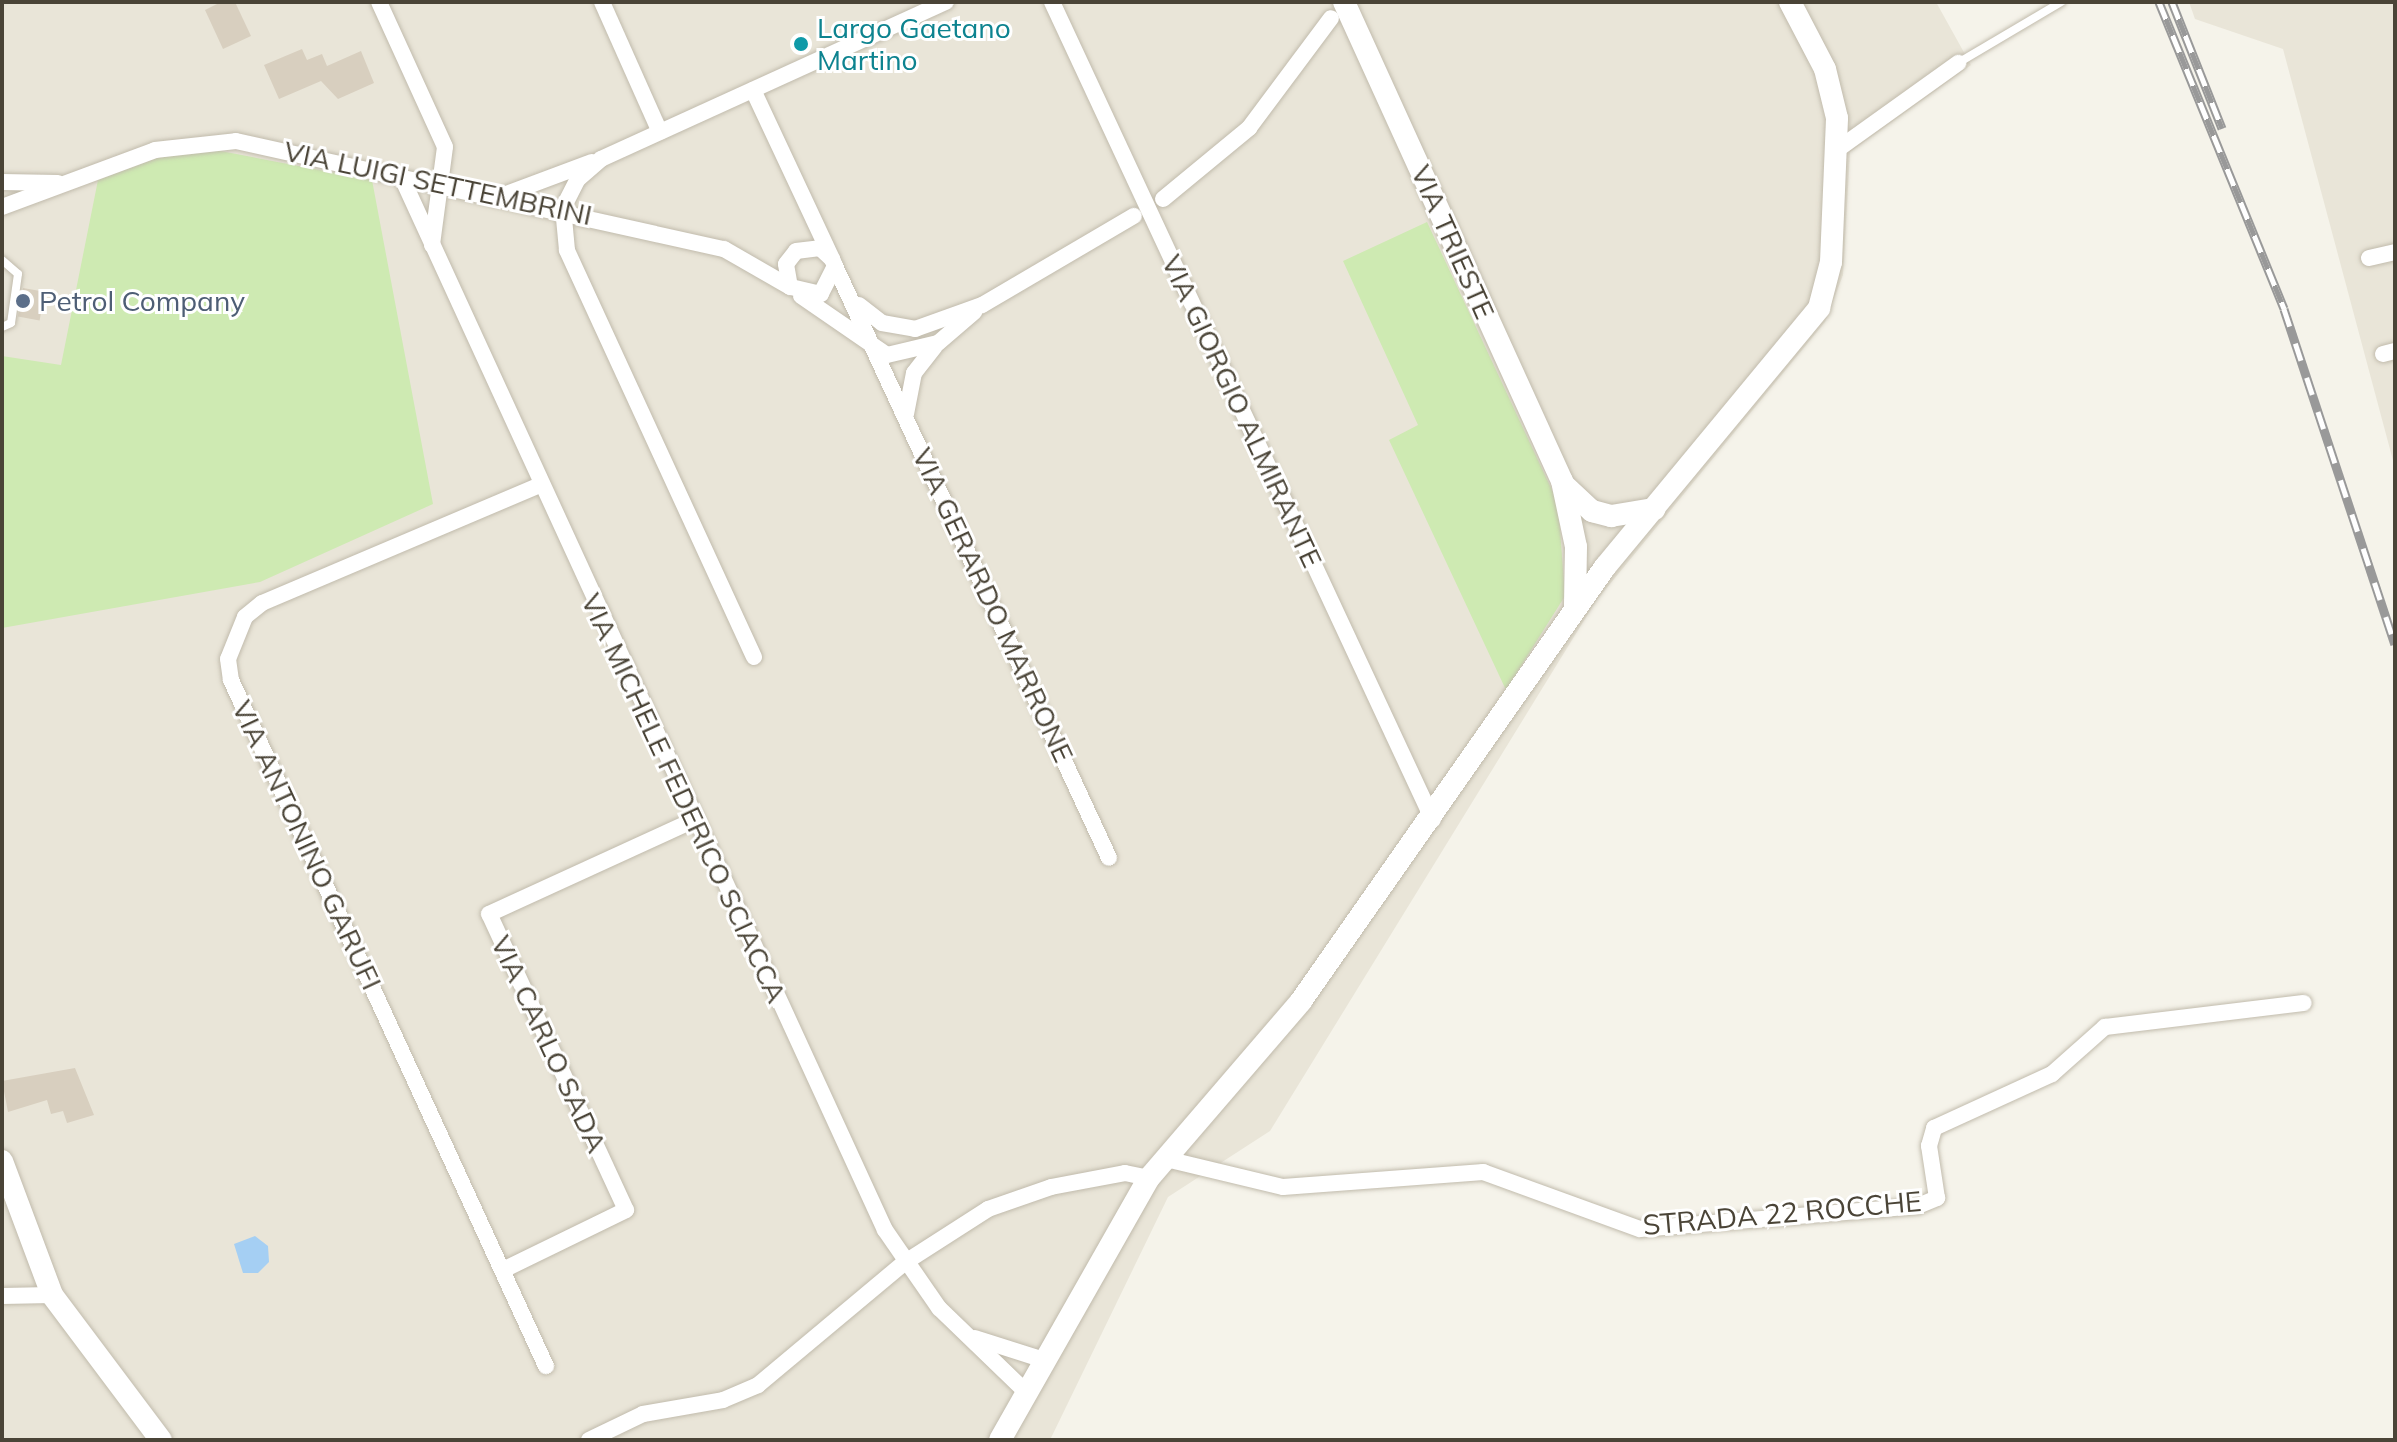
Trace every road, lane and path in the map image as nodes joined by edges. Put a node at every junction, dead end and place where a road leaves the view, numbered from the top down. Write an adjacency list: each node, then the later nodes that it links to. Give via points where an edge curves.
1 (379, 2): 16 (street, via 445,147)
2 (602, 2): 10 (street)
3 (946, 2): 9 (street)
4 (1052, 2): 41 (street, VIA GIORGIO ALMIRANTE)
5 (1790, 2): 11 (street, via 1832,93)
6 (2061, 2): 8 (lane)
7 (1337, 10): 18 (street, via 1249,128); 36 (street, VIA TRIESTE)
8 (1958, 63): 11 (street)
9 (753, 90): 10 (street); 26 (street, VIA GERARDO MARRONE)
10 (660, 132): 12 (street)
11 (1838, 149): 35 (street, via 1831,262 1819,308)
12 (601, 159): 17 (street); 20 (street, via 577,180)
13 (402, 178): 14 (street, VIA LUIGI SETTEMBRINI, via 214,140 155,150); 16 (street, VIA LUIGI SETTEMBRINI); 22 (street, VIA MICHELE FEDERICO SCIACCA)
14 (80, 181): 15 (street); 19 (street, VIA LUIGI SETTEMBRINI)
15 (2, 182)
16 (442, 185): 17 (street, VIA LUIGI SETTEMBRINI); 22 (street)
17 (501, 196): 20 (street, VIA LUIGI SETTEMBRINI)
18 (1163, 199)
19 (2, 207)
20 (563, 208): 27 (street, VIA LUIGI SETTEMBRINI, via 724,249); 39 (street, via 567,250)
21 (1134, 216): 29 (street)
22 (432, 249): 34 (street, VIA MICHELE FEDERICO SCIACCA)
23 (2395, 252): 24 (street)
24 (2369, 258)
25 (2, 260): 30 (lane, via 18,274 11,323)
26 (833, 262): 27 (street, via 828,289); 27 (street, via 820,248 796,251 786,264); 28 (street, VIA GERARDO MARRONE)
27 (794, 290): 32 (street, VIA LUIGI SETTEMBRINI)
28 (858, 304): 29 (street, via 882,323 915,329); 32 (street, VIA GERARDO MARRONE)
29 (982, 305): 31 (street)
30 (2, 327)
31 (938, 343): 32 (street, via 903,354); 33 (street, via 914,373)
32 (877, 352): 33 (street, VIA GERARDO MARRONE)
33 (906, 416): 42 (street, VIA GERARDO MARRONE)
34 (540, 485): 40 (street, VIA MICHELE FEDERICO SCIACCA); 48 (street, VIA ANTONINO GARUFI, via 262,603 245,617 228,659 231,680)
35 (1654, 509): 36 (street, via 1623,517); 37 (street)
36 (1582, 515): 37 (street, via 1592,558); 38 (street, via 1579,590)
37 (1612, 558): 38 (street)
38 (1571, 619): 41 (street)
39 (754, 657)
40 (694, 820): 47 (street, VIA MICHELE FEDERICO SCIACCA); 48 (street, VIA CARLO SADA, via 489,914 626,1210)
41 (1433, 820): 44 (street, via 1301,1001)
42 (1109, 858)
43 (2304, 1003): 44 (street, STRADA 22 ROCCHE, via 2105,1027 2052,1074 1934,1128 1929,1146 1937,1198 1918,1206 1640,1229 1483,1172 1283,1187)
44 (1166, 1159): 46 (street)
45 (2, 1161): 49 (street)
46 (1149, 1178): 47 (street, via 1125,1173 1029,1192 967,1221); 52 (street)
47 (904, 1263): 51 (street, VIA MICHELE FEDERICO SCIACCA); 56 (street, via 758,1385 723,1400 629,1418)
48 (503, 1270): 53 (street, VIA ANTONINO GARUFI)
49 (52, 1295): 50 (street); 55 (street)
50 (2, 1296)
51 (963, 1330): 52 (street); 54 (street, VIA MICHELE FEDERICO SCIACCA)
52 (1044, 1360): 54 (street)
53 (546, 1366)
54 (1026, 1392): 57 (street)
55 (161, 1440)
56 (589, 1440)
57 (1000, 1440)

